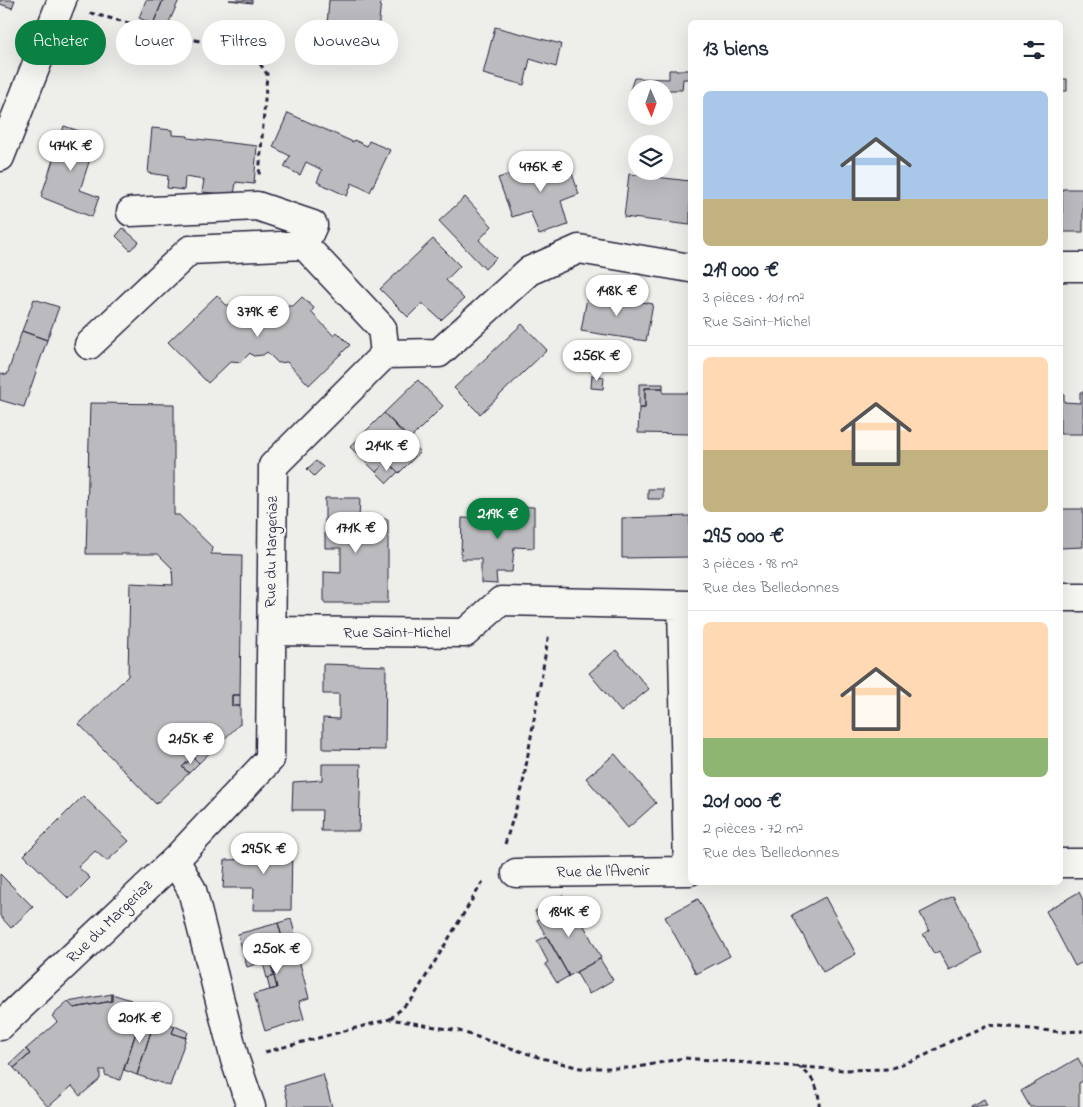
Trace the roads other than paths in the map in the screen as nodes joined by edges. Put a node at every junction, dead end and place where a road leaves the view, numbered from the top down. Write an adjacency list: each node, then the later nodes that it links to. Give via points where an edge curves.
1 (61, 3): 2 (street)
2 (0, 157)
3 (131, 212): 4 (street, via 257,206 313,224)
4 (304, 245): 8 (street, via 190,250); 9 (street, via 382,328)
5 (1063, 267): 6 (street)
6 (1083, 267)
7 (688, 268): 9 (street, via 579,249 529,271 439,353)
8 (89, 345)
9 (385, 354): 13 (street, Rue du Margeriaz, via 273,466)
10 (1083, 597): 11 (street)
11 (1063, 598)
12 (686, 605): 13 (street, Rue Saint-Michel, via 501,601 465,633); 14 (street)
13 (272, 631): 15 (street, Rue du Margeriaz, via 270,759)
14 (688, 782)
15 (175, 860): 20 (street, Rue du Margeriaz); 21 (street, via 192,890 235,1060)
16 (1063, 863): 17 (street)
17 (1083, 863)
18 (688, 871): 19 (street, Rue de l'Avenir)
19 (516, 873)
20 (0, 1026)
21 (251, 1107)

